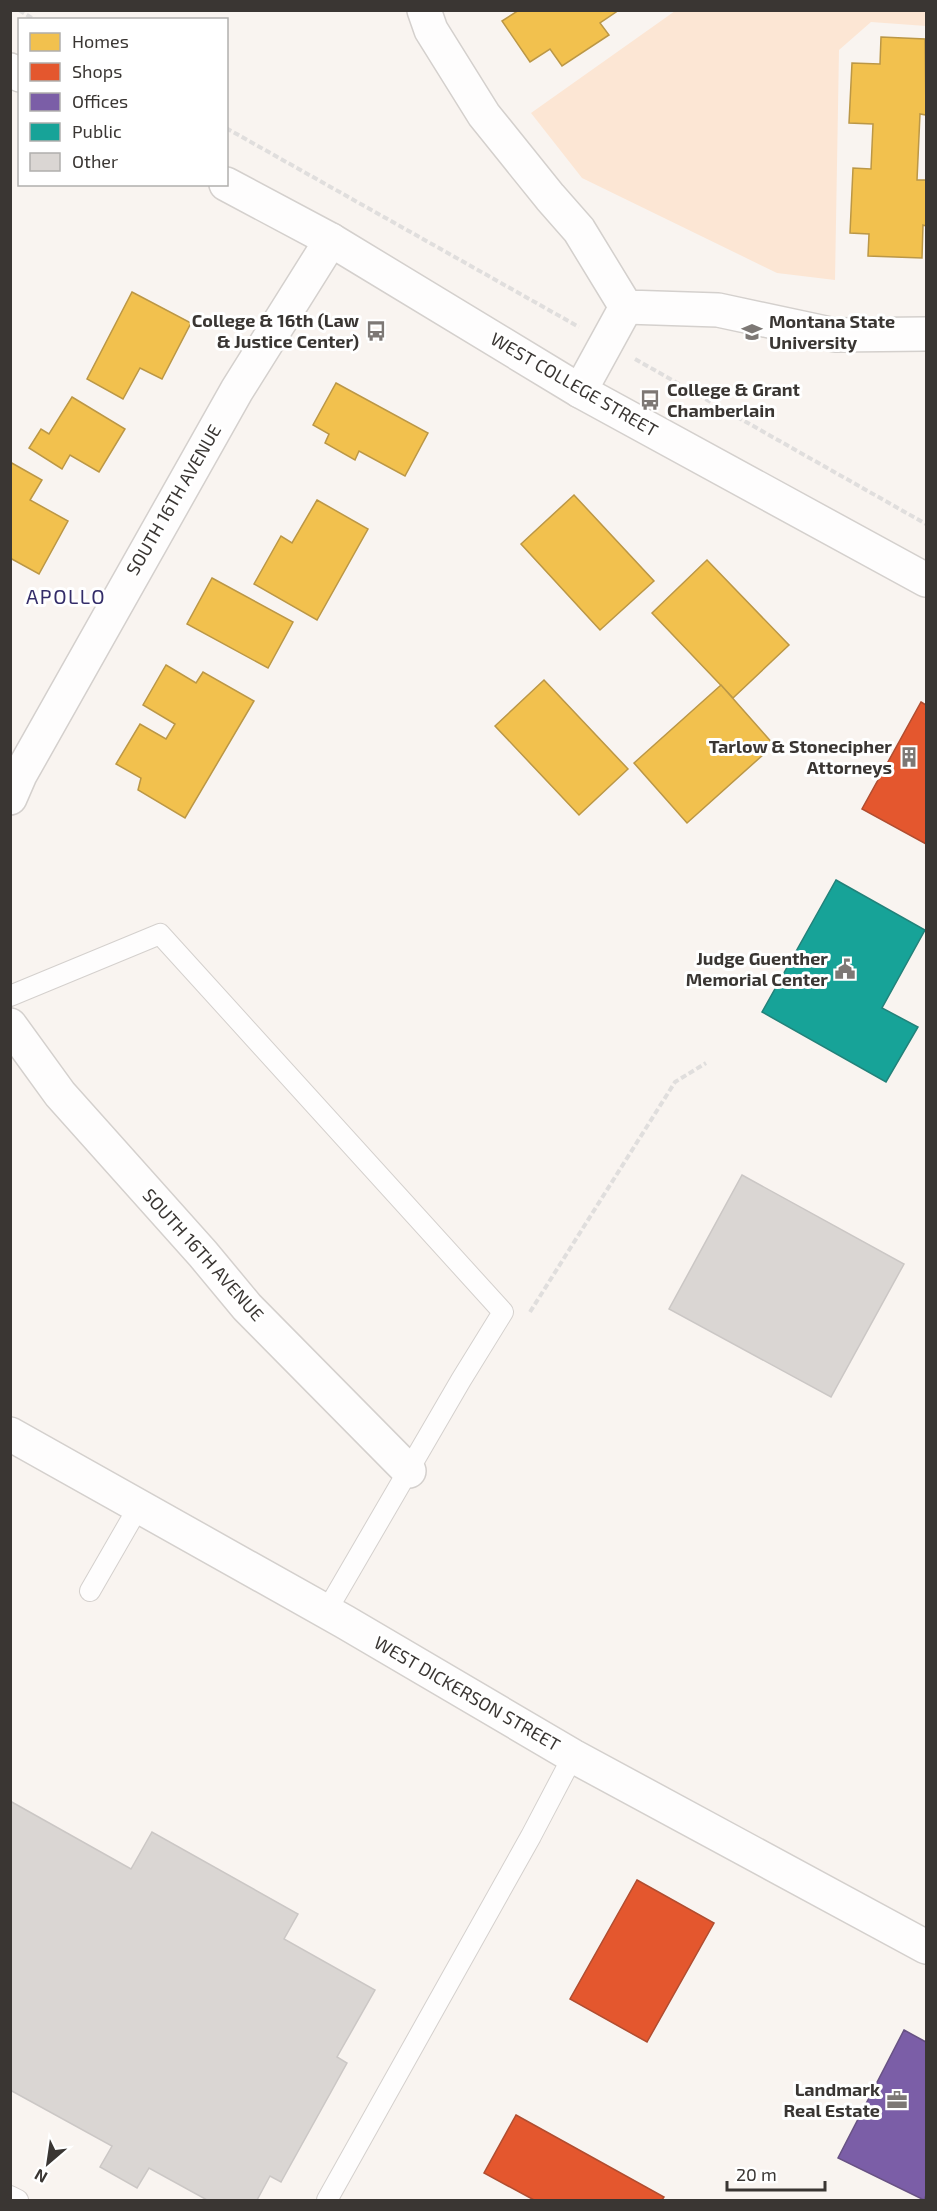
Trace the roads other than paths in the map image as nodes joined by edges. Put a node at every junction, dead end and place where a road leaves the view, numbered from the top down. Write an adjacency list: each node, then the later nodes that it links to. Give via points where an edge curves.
1 (424, 10): 4 (street, via 431,30 484,115 579,230)
2 (228, 185): 3 (street, WEST COLLEGE STREET)
3 (331, 240): 6 (street, WEST COLLEGE STREET); 8 (street, SOUTH 16TH AVENUE, via 237,390 36,745)
4 (626, 308): 5 (street, via 718,310 835,335); 6 (street)
5 (927, 334)
6 (580, 391): 7 (street, WEST COLLEGE STREET)
7 (927, 580)
8 (10, 798)
9 (10, 996): 12 (lane, via 160,934 503,1312)
10 (10, 1025): 12 (street, SOUTH 16TH AVENUE, via 60,1094 247,1307)
11 (10, 1434): 13 (street, WEST DICKERSON STREET)
12 (409, 1471): 15 (lane)
13 (139, 1506): 14 (lane); 15 (street, WEST DICKERSON STREET)
14 (90, 1591)
15 (326, 1612): 16 (street, WEST DICKERSON STREET)
16 (573, 1756): 17 (street, WEST DICKERSON STREET); 20 (lane)
17 (927, 1947)
18 (10, 2196): 19 (lane)
19 (18, 2200)
20 (327, 2200)

